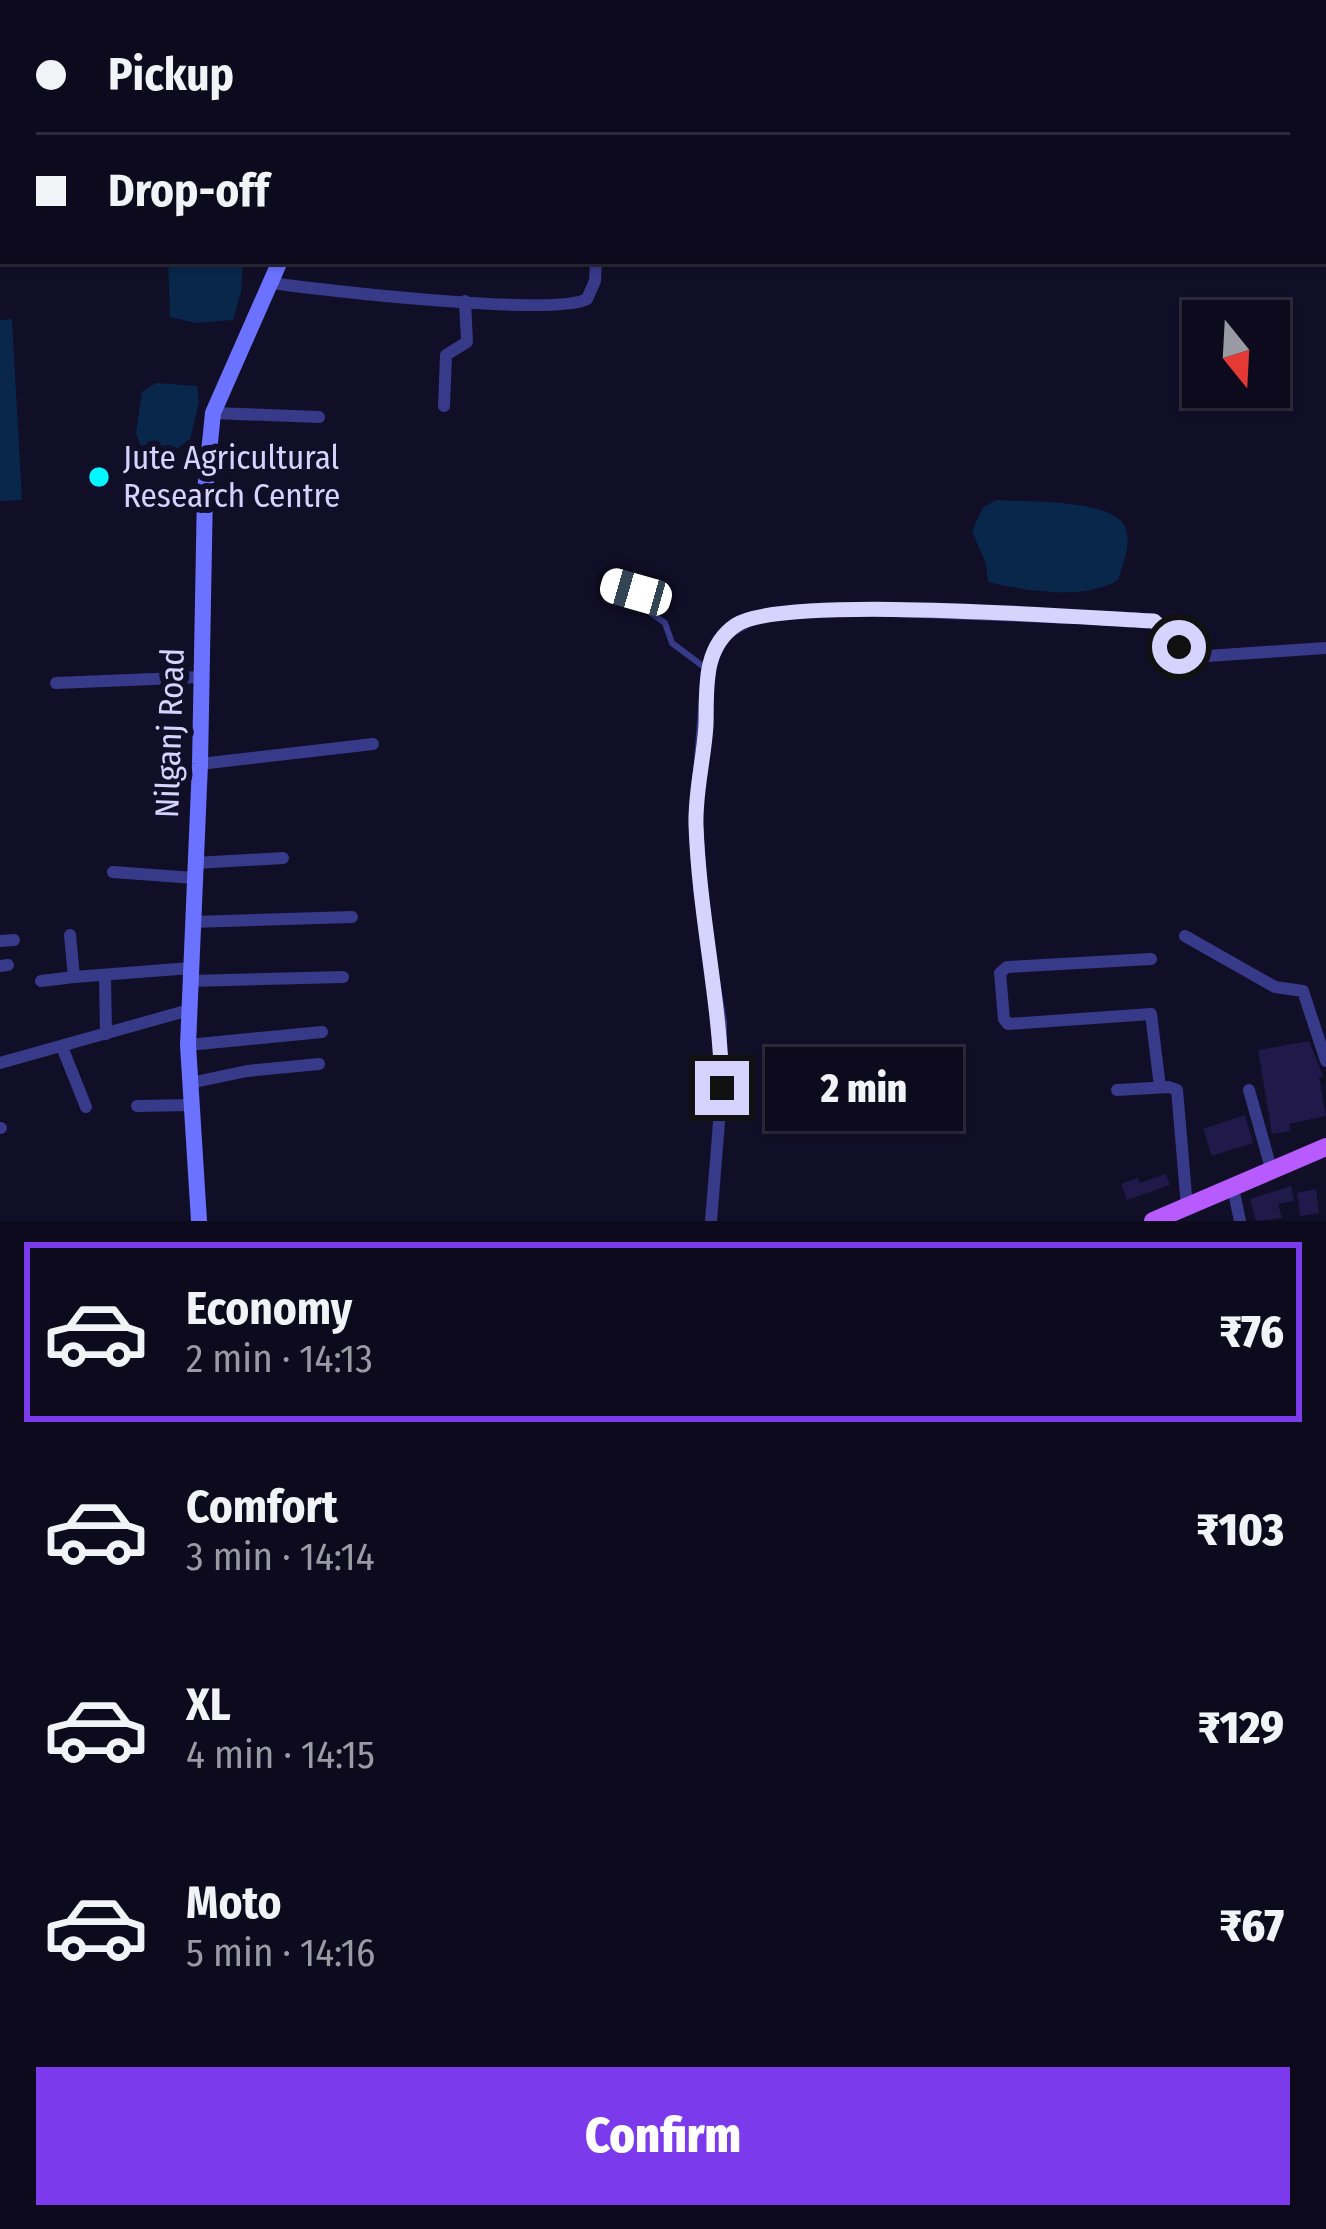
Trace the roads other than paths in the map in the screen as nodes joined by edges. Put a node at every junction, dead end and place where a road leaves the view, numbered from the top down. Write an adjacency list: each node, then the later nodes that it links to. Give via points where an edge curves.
1 (279, 264): 3 (street, Nilganj Road)
2 (596, 264): 4 (street, via 592,290 578,304)
3 (272, 283): 4 (street); 6 (street, Nilganj Road)
4 (465, 301): 5 (street, via 467,342 446,355)
5 (444, 406)
6 (213, 413): 7 (street); 11 (street, Nilganj Road)
7 (319, 417)
8 (611, 585): 10 (lane, via 643,597 672,643)
9 (1326, 648): 10 (street, via 1213,657 1183,650 1154,621 841,609 743,621 725,634)
10 (707, 669): 48 (street, via 696,825 721,1022)
11 (202, 677): 12 (street); 14 (street, Nilganj Road)
12 (56, 683)
13 (373, 744): 14 (street)
14 (200, 764): 16 (street, Nilganj Road)
15 (283, 858): 16 (street)
16 (195, 871): 17 (street); 19 (street, Nilganj Road)
17 (113, 872)
18 (352, 917): 19 (street)
19 (192, 922): 23 (street, Nilganj Road)
20 (70, 935): 25 (street)
21 (1185, 936): 33 (street, via 1275,988 1304,991)
22 (1151, 959): 37 (street, via 1000,973 1008,1024 1150,1014)
23 (190, 975): 24 (street); 26 (street); 28 (street, Nilganj Road)
24 (105, 976): 25 (street); 30 (street)
25 (74, 977): 27 (street)
26 (343, 977)
27 (41, 981)
28 (189, 1010): 30 (street); 31 (street, Nilganj Road)
29 (322, 1032): 31 (street)
30 (106, 1034): 32 (street)
31 (188, 1045): 36 (street, Nilganj Road)
32 (62, 1047): 34 (street); 42 (street)
33 (1326, 1061)
34 (0, 1063)
35 (319, 1064): 36 (street)
36 (190, 1083): 41 (street, Nilganj Road)
37 (1160, 1087): 38 (street); 46 (street, via 1177,1090)
38 (1117, 1090)
39 (1249, 1090): 44 (street)
40 (137, 1106): 41 (street)
41 (191, 1106): 47 (street, Nilganj Road)
42 (86, 1108)
43 (1326, 1148): 44 (main road)
44 (1273, 1172): 45 (main road)
45 (1233, 1188): 46 (main road); 50 (street)
46 (1187, 1207): 49 (main road)
47 (199, 1221)
48 (712, 1221)
49 (1153, 1221)
50 (1240, 1221)

